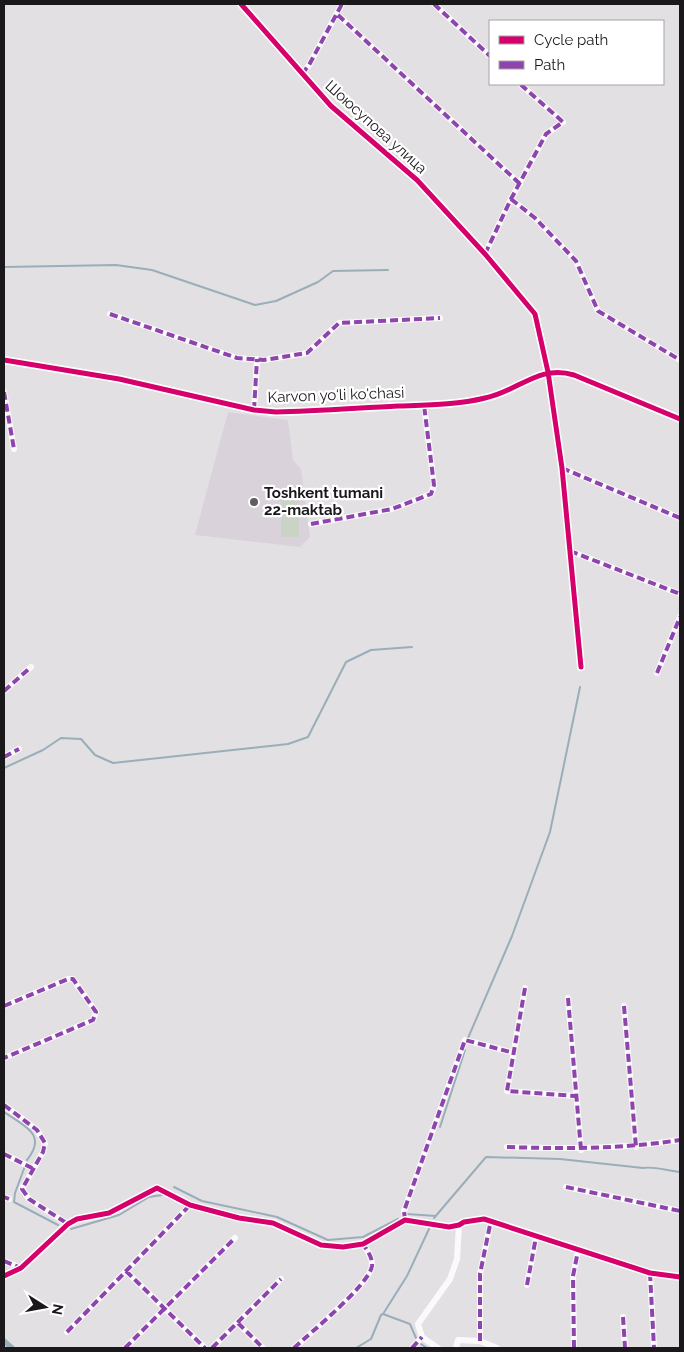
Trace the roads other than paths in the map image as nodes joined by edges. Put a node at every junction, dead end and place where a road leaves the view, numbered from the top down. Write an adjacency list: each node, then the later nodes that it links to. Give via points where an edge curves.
1 (241, 4): 6 (street, Шоюсупова улица)
2 (342, 4): 4 (street)
3 (434, 4): 5 (street)
4 (338, 15): 6 (street); 8 (street)
5 (489, 55)
6 (302, 74): 10 (street, Шоюсупова улица, via 351,124 417,180)
7 (521, 85): 8 (street, via 563,122 546,134)
8 (520, 184): 9 (street)
9 (511, 199): 10 (street); 15 (street, via 535,218 576,261 598,311)
10 (485, 254): 16 (street, Шоюсупова улица, via 535,314)
11 (110, 314): 13 (street, via 237,358)
12 (440, 318): 13 (street, via 339,323 307,353)
13 (257, 359): 19 (street)
14 (4, 360): 19 (street, Karvon yo‘li ko'chasi, via 119,379)
15 (680, 360)
16 (548, 372): 18 (street, Karvon yo‘li ko'chasi, via 483,399); 20 (street, via 574,375); 23 (street)
17 (4, 392): 21 (street)
18 (424, 405): 19 (street, Karvon yo‘li ko'chasi); 25 (street, via 434,485 430,494 392,509)
19 (254, 410)
20 (680, 419)
21 (6, 423): 22 (street)
22 (14, 449)
23 (562, 468): 24 (street); 26 (street)
24 (680, 518)
25 (311, 524)
26 (570, 551): 27 (street); 30 (street)
27 (680, 594)
28 (680, 616): 31 (street)
29 (31, 667): 32 (street)
30 (581, 667)
31 (657, 673)
32 (4, 692)
33 (19, 749): 34 (street)
34 (4, 757)
35 (525, 988): 39 (street)
36 (568, 998): 41 (street)
37 (4, 1006): 40 (street, via 73,979 96,1012 92,1020)
38 (624, 1006): 45 (street)
39 (514, 1053): 41 (street, via 507,1091); 52 (street, via 464,1040 404,1211)
40 (4, 1058)
41 (575, 1096): 46 (street)
42 (4, 1105): 48 (street, via 37,1130 45,1143)
43 (680, 1140): 45 (street)
44 (507, 1147): 46 (street)
45 (636, 1147): 46 (street)
46 (581, 1150)
47 (4, 1154): 48 (street)
48 (32, 1168): 54 (street, via 22,1189 29,1199)
49 (566, 1187): 51 (street)
50 (190, 1205): 54 (street, via 157,1188 109,1213); 58 (street, via 273,1223 321,1245 343,1247); 62 (street)
51 (680, 1211)
52 (405, 1220): 55 (street); 58 (street)
53 (490, 1220): 55 (street, via 464,1222); 56 (street); 73 (street, via 480,1274)
54 (68, 1224): 61 (street)
55 (459, 1226): 72 (street, via 457,1260 450,1279 418,1324)
56 (536, 1237): 59 (street); 67 (street)
57 (235, 1238): 68 (street)
58 (364, 1244): 78 (street, via 371,1256 368,1276 351,1298)
59 (578, 1251): 63 (street); 83 (street, via 572,1276)
60 (4, 1261): 61 (street)
61 (21, 1268): 64 (street)
62 (126, 1271): 68 (street); 71 (street)
63 (650, 1273): 65 (street); 85 (street)
64 (4, 1276)
65 (680, 1277)
66 (281, 1279): 70 (street)
67 (527, 1285)
68 (165, 1307): 74 (street); 75 (street)
69 (623, 1317): 84 (street)
70 (238, 1323): 76 (street); 77 (street)
71 (67, 1332)
72 (422, 1337): 79 (street); 80 (street)
73 (480, 1341): 81 (street, via 458,1340); 82 (street)
74 (125, 1348)
75 (205, 1348)
76 (212, 1348)
77 (263, 1348)
78 (294, 1348)
79 (412, 1348)
80 (438, 1348)
81 (456, 1348)
82 (497, 1348)
83 (574, 1348)
84 (625, 1348)
85 (654, 1348)

